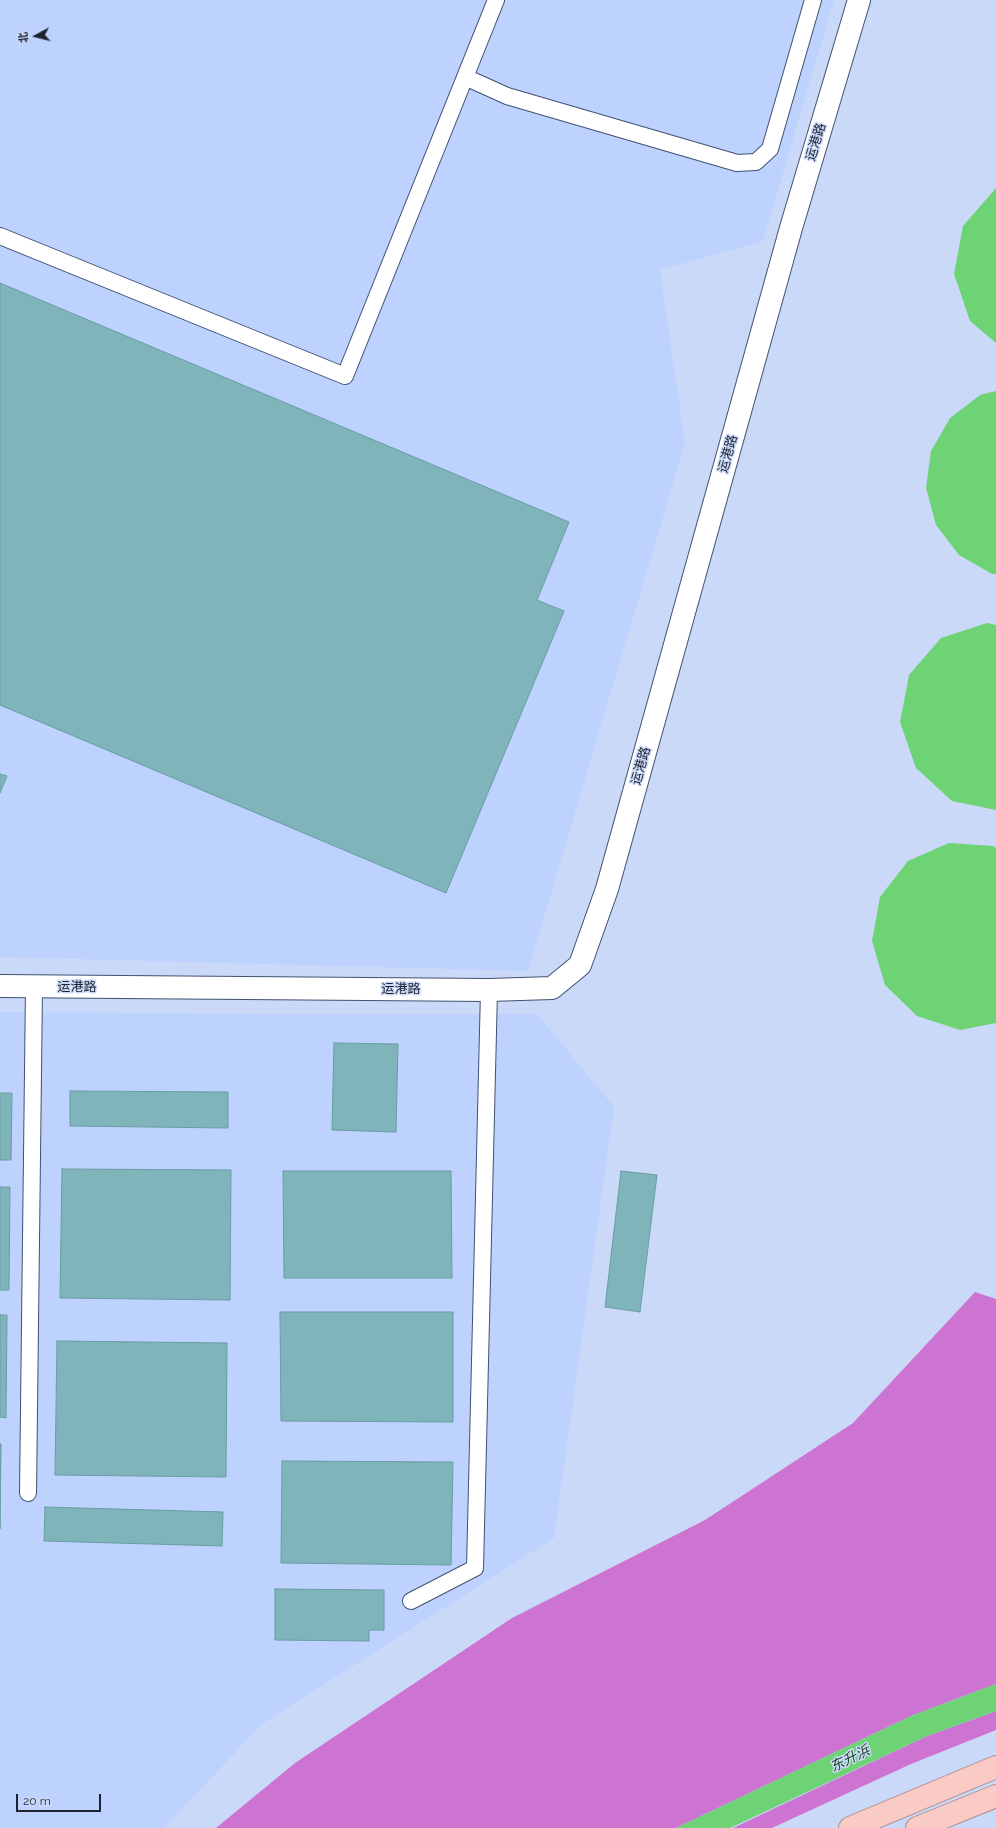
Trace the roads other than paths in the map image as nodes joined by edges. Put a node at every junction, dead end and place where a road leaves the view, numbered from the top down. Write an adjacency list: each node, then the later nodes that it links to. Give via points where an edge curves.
1 (496, 0): 4 (lane)
2 (813, 0): 4 (lane, via 770,149 756,162 737,164 507,96)
3 (859, 0): 8 (street, 运港路, via 789,235 607,889 580,965 552,988)
4 (465, 77): 5 (lane, via 345,376)
5 (0, 236)
6 (0, 986): 7 (street, 运港路)
7 (34, 987): 8 (street, 运港路); 9 (lane)
8 (488, 990): 10 (lane, via 475,1568)
9 (28, 1493)
10 (411, 1601)
11 (996, 1767): 13 (highway)
12 (996, 1796): 14 (highway)
13 (850, 1828)
14 (917, 1828)

